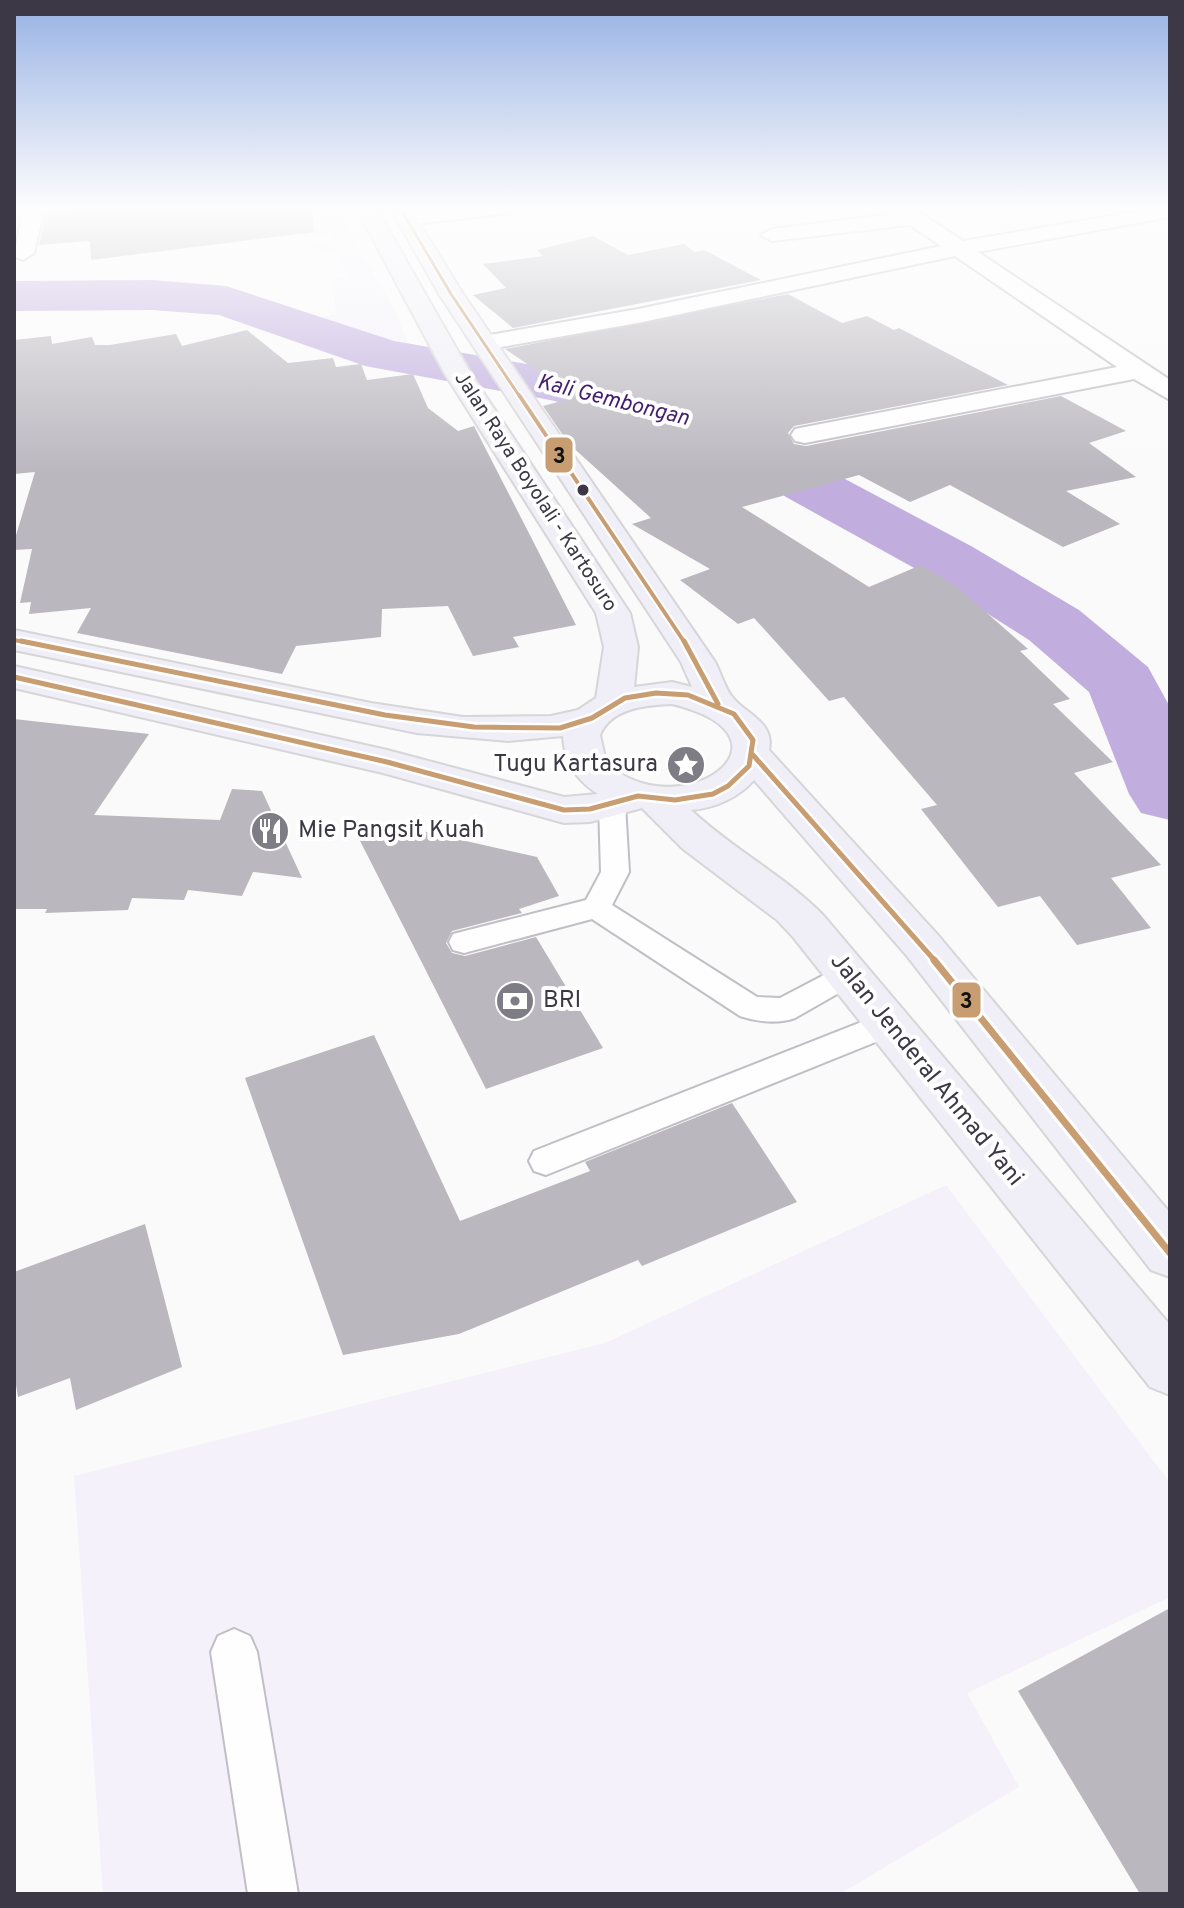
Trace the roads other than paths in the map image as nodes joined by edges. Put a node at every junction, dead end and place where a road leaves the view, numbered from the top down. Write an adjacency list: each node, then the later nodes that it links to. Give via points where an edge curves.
1 (415, 295): 12 (highway, Jalan Raya Boyolali - Kartosuro, via 613,613 621,661)
2 (454, 295): 6 (highway, Jalan Raya Boyolali - Kartosuro)
3 (738, 295): 6 (street, via 638,316)
4 (1035, 295): 5 (street)
5 (1139, 362): 7 (street); 8 (street)
6 (496, 363): 11 (highway, Jalan Raya Boyolali - Kartosuro, via 698,662)
7 (1170, 392)
8 (805, 435)
9 (14, 640): 12 (highway, via 435,722 560,728)
10 (14, 677): 14 (highway, via 387,762 530,804 564,810)
11 (718, 704): 12 (highway, via 672,693 640,694); 13 (highway, via 746,726)
12 (602, 711): 14 (highway, via 583,732 586,762)
13 (753, 755): 14 (highway, via 740,777 713,794); 20 (highway, via 922,945)
14 (635, 800): 15 (lane, via 615,872); 17 (highway, Jalan Jenderal Ahmad Yani, via 792,909)
15 (596, 908): 16 (lane); 17 (lane, via 751,1008 784,1010)
16 (464, 942)
17 (847, 974): 18 (highway, Jalan Jenderal Ahmad Yani)
18 (887, 1024): 19 (lane); 21 (highway, Jalan Jenderal Ahmad Yani)
19 (546, 1161)
20 (1161, 1229)
21 (1170, 1368)
22 (234, 1652): 23 (lane)
23 (273, 1894)

